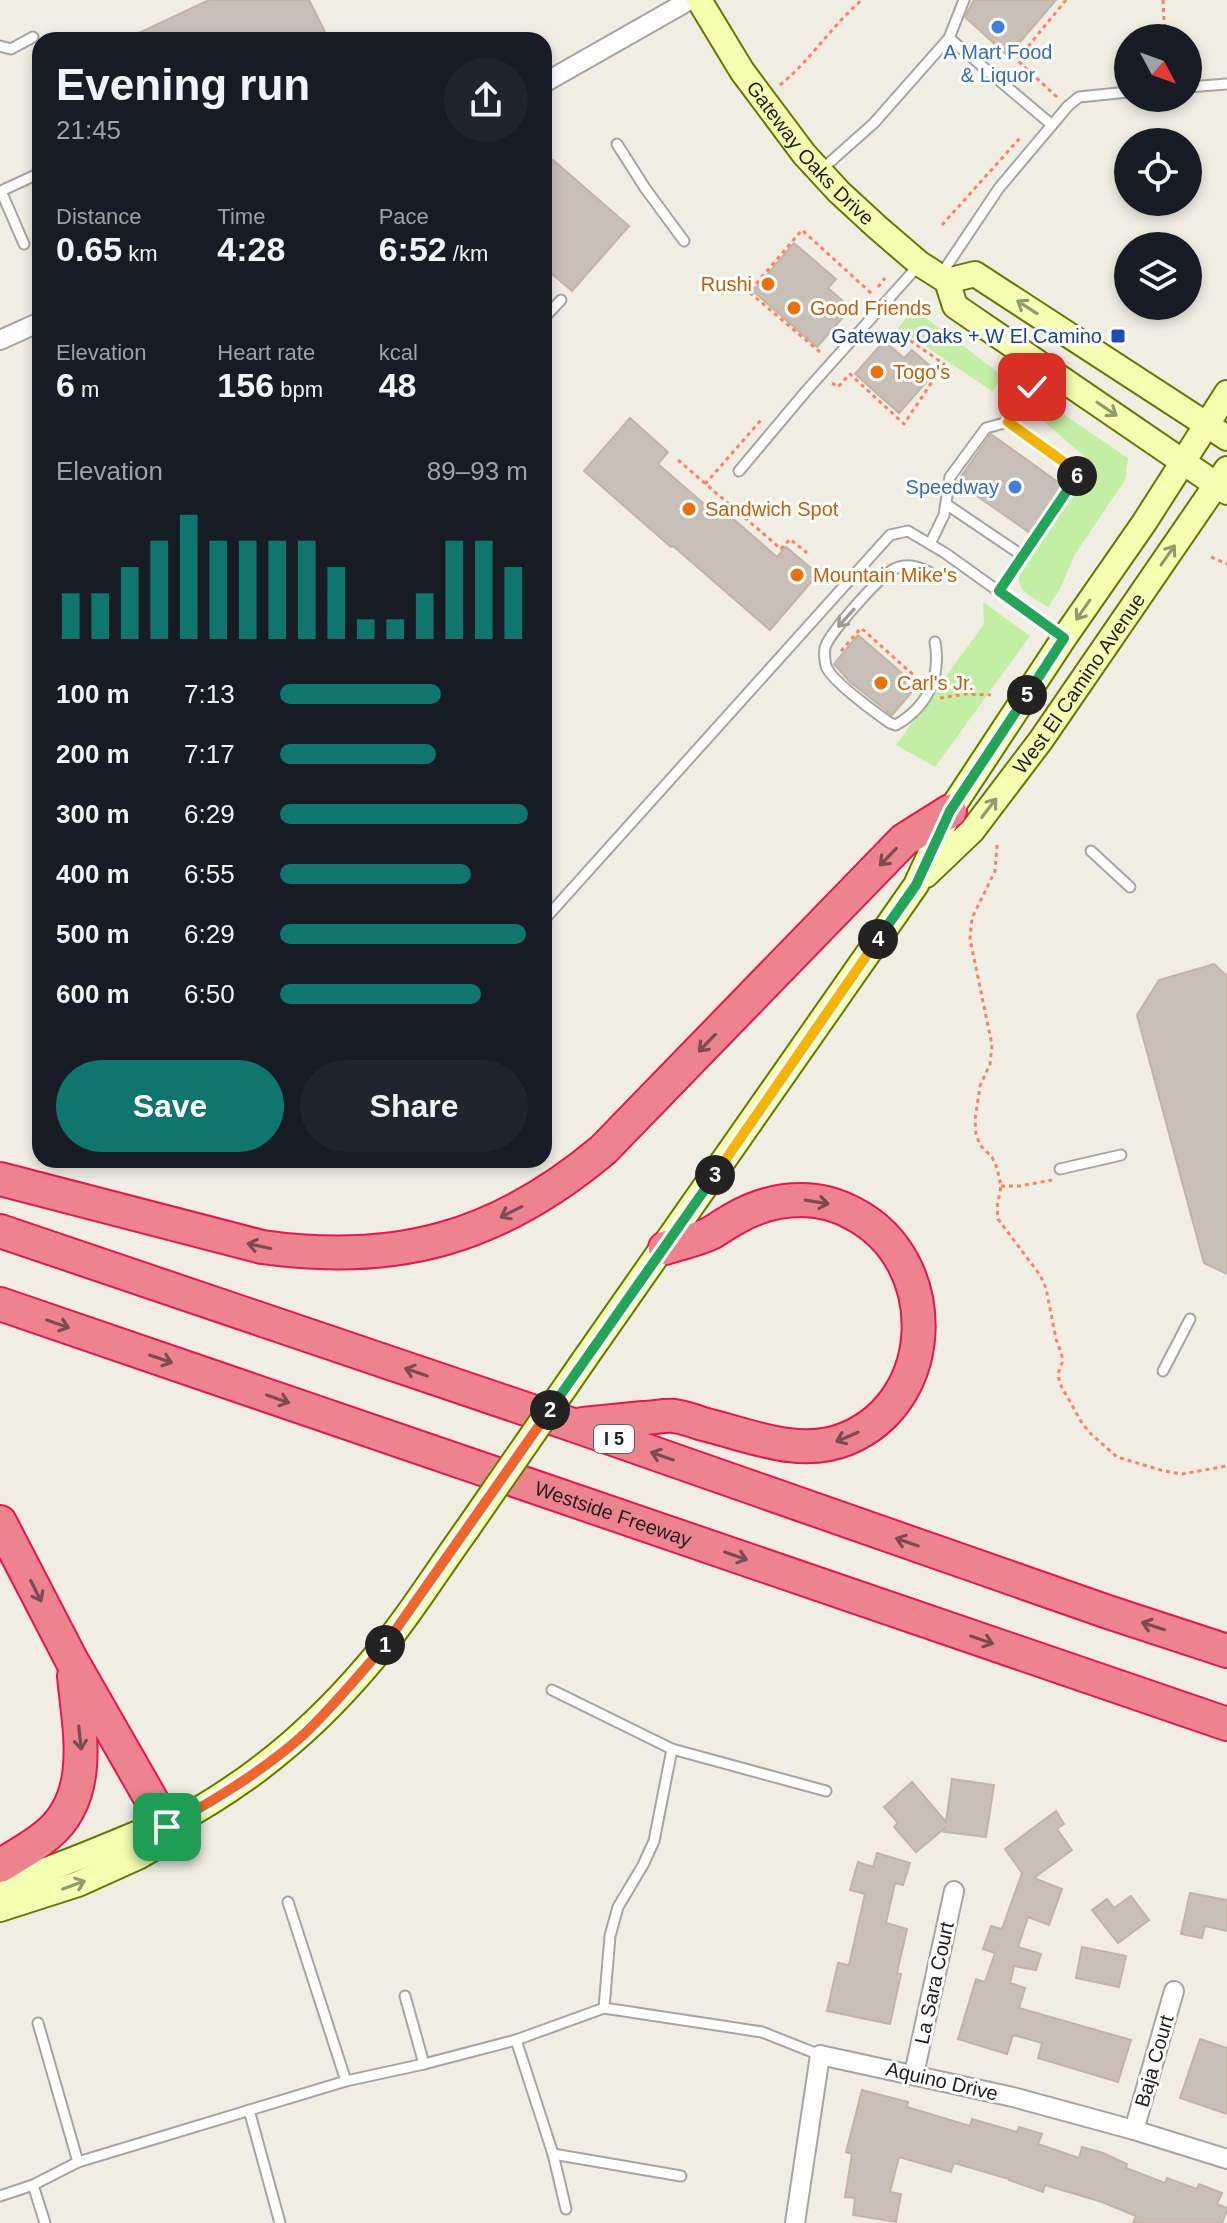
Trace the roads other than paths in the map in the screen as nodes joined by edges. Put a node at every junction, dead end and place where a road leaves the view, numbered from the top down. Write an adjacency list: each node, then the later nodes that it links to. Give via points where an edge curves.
1 (690, 0): 7 (street)
2 (699, 0): 13 (main road, Gateway Oaks Drive, via 762,100)
3 (964, 0): 5 (lane)
4 (32, 38): 6 (lane, via 11,49)
5 (949, 38): 11 (lane); 13 (lane, via 874,123)
6 (0, 46)
7 (552, 78)
8 (1227, 84): 9 (lane)
9 (1202, 86)
10 (1114, 93): 11 (lane, via 1079,97)
11 (1052, 125): 17 (lane)
12 (617, 144): 15 (lane)
13 (820, 171): 17 (main road, Gateway Oaks Drive, via 877,227)
14 (32, 177): 16 (lane, via 1,191)
15 (684, 241)
16 (24, 244)
17 (936, 274): 22 (main road, Gateway Oaks Drive, via 955,306); 25 (main road, one-way to 17, via 975,274); 27 (lane, via 820,375)
18 (561, 300): 19 (lane)
19 (552, 310)
20 (32, 325): 21 (street)
21 (3, 336)
22 (1045, 368): 24 (lane); 26 (main road, Gateway Oaks Drive, one-way to 26)
23 (1227, 393): 25 (main road, West El Camino Avenue)
24 (1008, 422): 29 (lane, via 986,428 975,441 950,477); 31 (lane, via 1079,473)
25 (1217, 431): 26 (main road, West El Camino Avenue)
26 (1183, 461): 28 (main road, Gateway Oaks Drive); 34 (main road, West El Camino Avenue, one-way to 34)
27 (739, 471)
28 (1223, 482): 38 (main road, West El Camino Avenue, one-way to 28, via 972,831)
29 (946, 504): 30 (lane); 31 (lane)
30 (930, 544): 33 (lane); 40 (lane, via 908,531 890,535)
31 (1023, 556): 33 (lane)
32 (929, 572): 35 (lane, one-way to 35, via 911,566 891,570 825,647 827,670 896,725 930,690 937,668)
33 (999, 591): 34 (lane)
34 (1064, 638): 36 (main road, West El Camino Avenue)
35 (935, 642)
36 (950, 811): 38 (main road, West El Camino Avenue); 43 (highway, one-way to 43, via 904,840 603,1150 537,1199 453,1237 389,1251 305,1253 262,1247)
37 (1091, 851): 39 (lane)
38 (916, 885): 45 (main road, West El Camino Avenue)
39 (1130, 887)
40 (552, 908)
41 (1121, 1155): 42 (lane)
42 (1061, 1174)
43 (0, 1179)
44 (0, 1231): 49 (highway, I 5, one-way to 44)
45 (665, 1248): 49 (highway, one-way to 49, via 779,1202 822,1202 866,1220 899,1253 916,1292 915,1358 899,1395 867,1428 810,1447 673,1416); 57 (main road, West El Camino Avenue, bridge, via 392,1636 301,1736 231,1790)
46 (0, 1304): 54 (highway, Westside Freeway, one-way to 54)
47 (1190, 1319): 48 (lane)
48 (1163, 1371)
49 (573, 1425): 51 (highway, I 5, one-way to 49)
50 (0, 1522): 52 (highway, one-way to 52)
51 (1227, 1651)
52 (72, 1661): 57 (highway); 58 (highway, one-way to 58, via 82,1753 75,1794 49,1834)
53 (552, 1690): 55 (lane)
54 (1227, 1724)
55 (672, 1749): 56 (lane); 65 (lane, via 654,1841 618,1907 610,1936)
56 (826, 1791)
57 (167, 1827): 59 (main road, West El Camino Avenue, via 140,1831); 62 (main road, West El Camino Avenue, one-way to 57, via 78,1884 140,1856 152,1849)
58 (0, 1866)
59 (0, 1886)
60 (954, 1891): 70 (street, La Sara Court)
61 (288, 1902): 71 (lane)
62 (0, 1909)
63 (1174, 1991): 73 (street, Baja Court)
64 (405, 1996): 69 (lane)
65 (604, 2008): 67 (lane); 68 (lane, via 762,2032)
66 (38, 2023): 76 (lane)
67 (516, 2040): 69 (lane); 74 (lane)
68 (820, 2055): 70 (street, Aquino Drive); 83 (street)
69 (424, 2064): 71 (lane)
70 (914, 2074): 73 (street, Aquino Drive)
71 (346, 2081): 72 (lane)
72 (249, 2110): 76 (lane); 82 (lane)
73 (1134, 2130): 75 (street, Aquino Drive)
74 (553, 2154): 77 (lane); 80 (lane)
75 (1227, 2159)
76 (78, 2162): 78 (lane)
77 (681, 2176)
78 (33, 2185): 79 (lane); 81 (lane)
79 (0, 2196)
80 (566, 2209)
81 (45, 2223)
82 (280, 2223)
83 (795, 2223)

